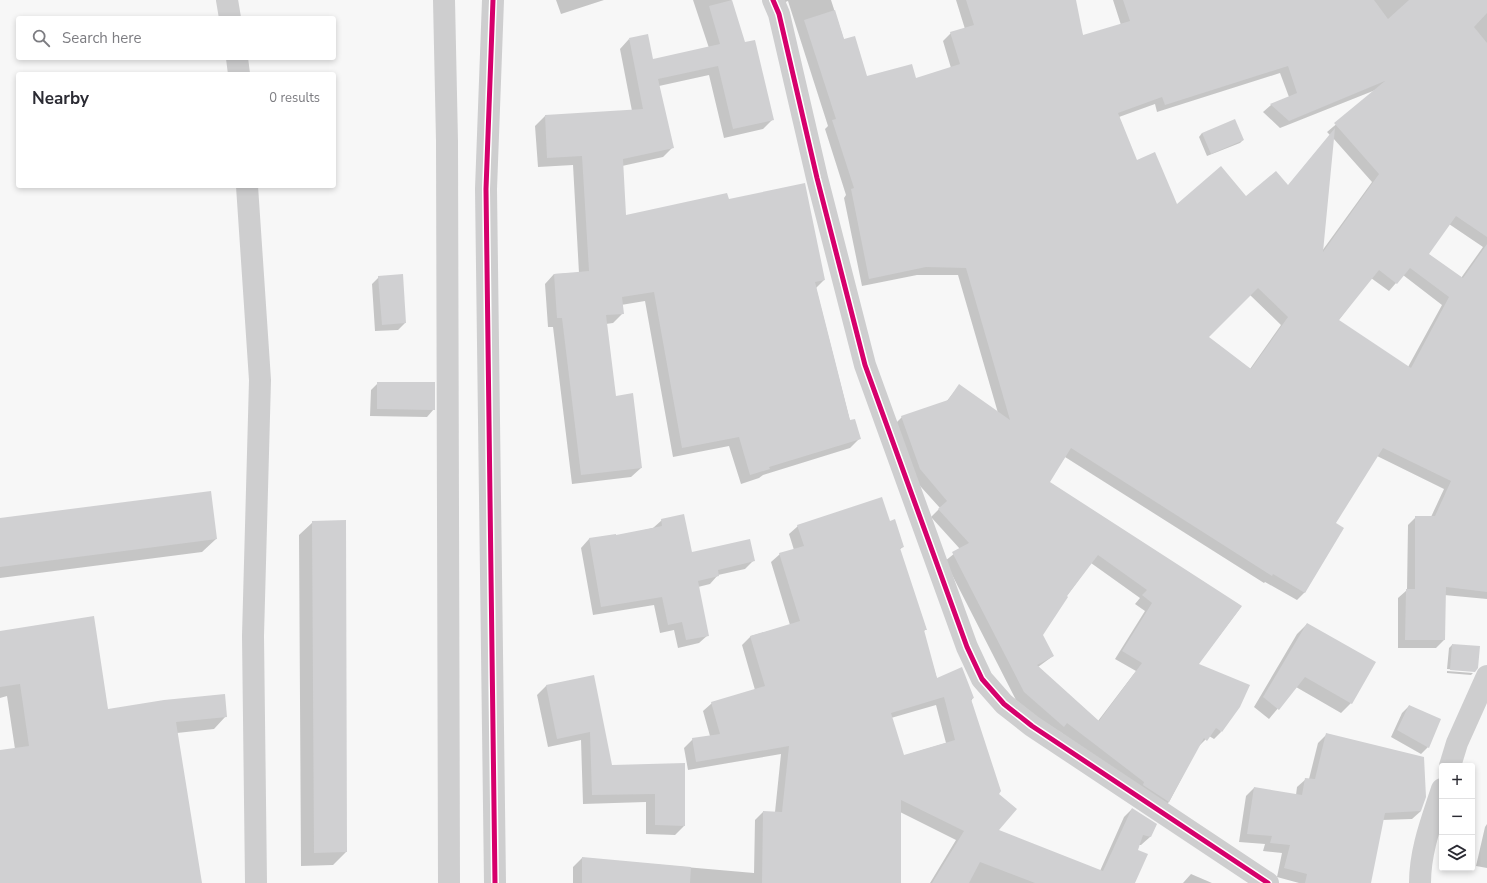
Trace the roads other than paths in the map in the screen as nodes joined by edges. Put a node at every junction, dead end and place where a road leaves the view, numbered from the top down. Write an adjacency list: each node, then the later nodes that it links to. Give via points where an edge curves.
1 (227, 0): 5 (street)
2 (444, 0): 13 (street, via 447,141)
3 (493, 0): 14 (street, via 486,189)
4 (773, 0): 15 (street, via 780,14 817,178 865,365 967,647 982,679 1004,704 1032,726)
5 (230, 16)
6 (237, 60): 7 (street)
7 (239, 72)
8 (247, 188): 12 (street, via 260,380 253,636)
9 (1487, 676): 10 (street, via 1457,743)
10 (1451, 763)
11 (1439, 798): 16 (street, via 1426,836 1420,865)
12 (256, 883)
13 (449, 883)
14 (495, 883)
15 (1268, 883)
16 (1420, 883)

